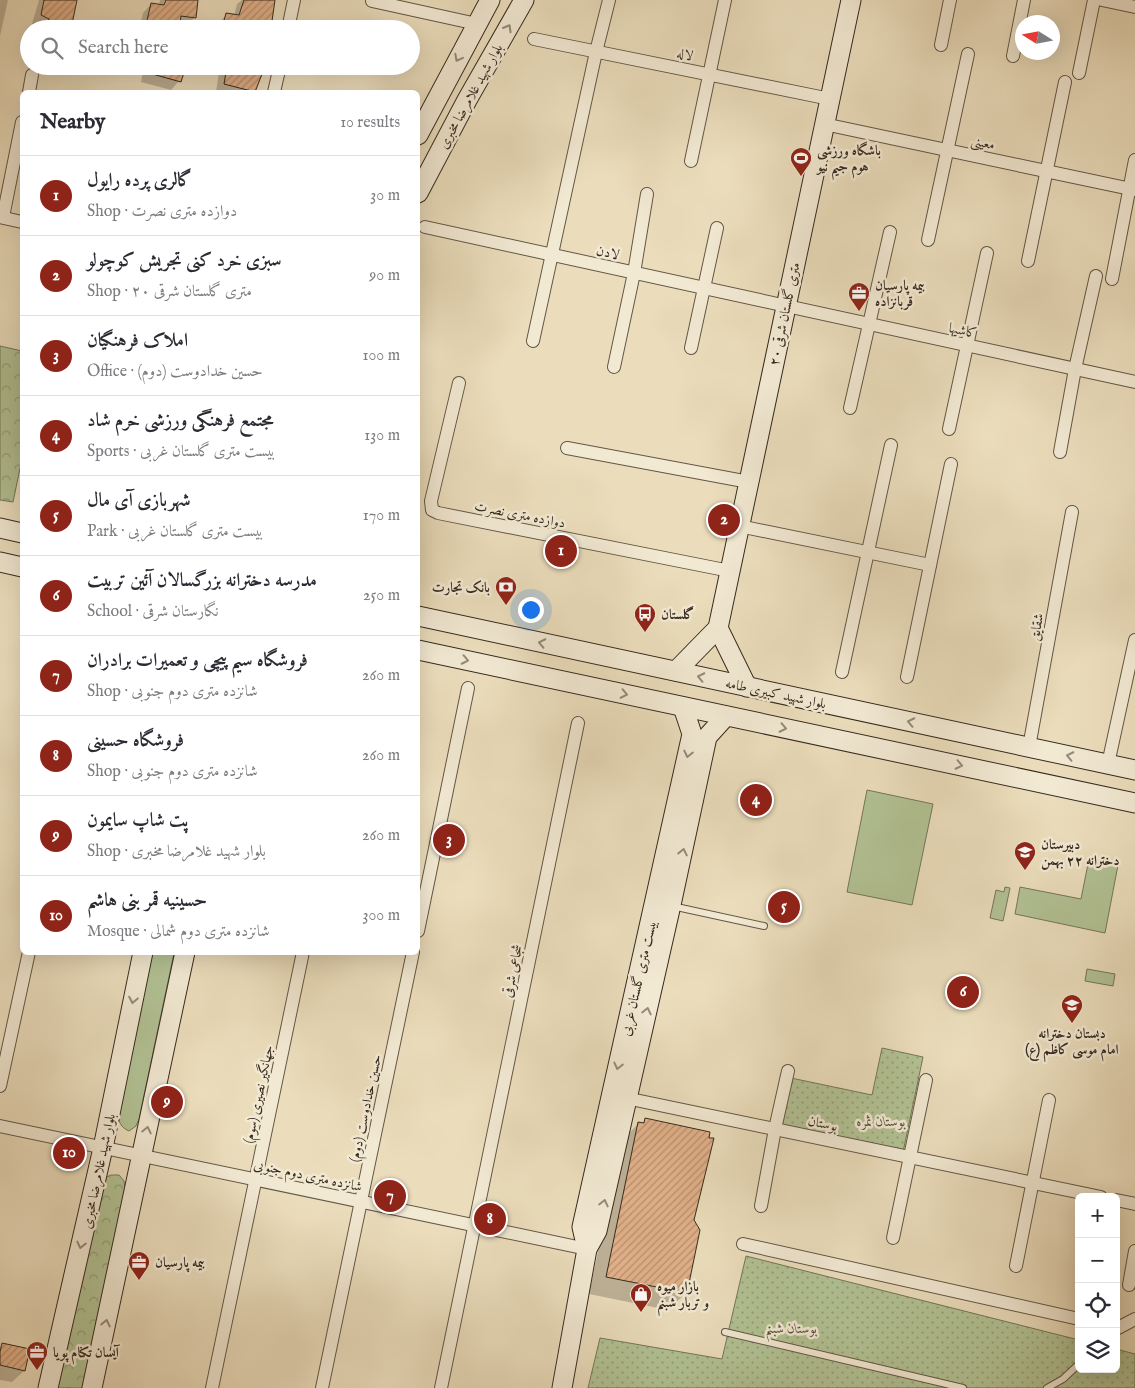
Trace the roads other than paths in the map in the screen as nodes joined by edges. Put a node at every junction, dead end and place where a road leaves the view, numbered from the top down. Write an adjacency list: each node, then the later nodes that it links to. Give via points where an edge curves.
1 (294, 0): 14 (street)
2 (490, 0): 15 (main road, بلوار شهید غلامرضا مخبری)
3 (524, 0): 36 (main road, بلوار شهید غلامرضا مخبری, one-way to 3)
4 (609, 0): 18 (street)
5 (725, 0): 24 (street)
6 (850, 0): 28 (main road, ۲۰ متری گلستان شرقی)
7 (950, 0): 17 (street)
8 (1024, 0): 20 (street)
9 (1094, 0): 21 (street)
10 (1102, 0): 13 (street)
11 (372, 1): 12 (street)
12 (424, 6): 15 (street)
13 (1135, 7)
14 (290, 20)
15 (477, 24): 30 (main road, بلوار شهید غلامرضا مخبری, one-way to 30)
16 (534, 39): 18 (street, لاله)
17 (940, 44)
18 (596, 52): 24 (street, لاله); 46 (street)
19 (968, 54): 32 (street)
20 (1013, 56)
21 (1079, 74)
22 (32, 75): 26 (street)
23 (278, 75): 27 (street)
24 (709, 75): 28 (street, لاله); 34 (street)
25 (1065, 82): 35 (street)
26 (28, 90)
27 (274, 90)
28 (830, 99): 29 (main road, ۲۰ متری گلستان شرقی)
29 (824, 124): 32 (street, معینی); 52 (main road, ۲۰ متری گلستان شرقی)
30 (420, 131)
31 (20, 132): 39 (street)
32 (948, 150): 35 (street, معینی); 44 (street)
33 (1135, 160): 37 (street)
34 (692, 161)
35 (1048, 172): 37 (street, معینی); 47 (street)
36 (420, 189)
37 (1132, 189): 50 (street)
38 (647, 194): 48 (street)
39 (2, 217): 40 (street)
40 (20, 222)
41 (425, 227): 46 (street, لادن)
42 (717, 228): 51 (street)
43 (890, 232): 53 (street)
44 (928, 240)
45 (987, 253): 55 (street)
46 (551, 255): 48 (street, لادن); 54 (street)
47 (1028, 262)
48 (634, 273): 51 (street, لادن); 57 (street)
49 (1096, 276): 58 (street)
50 (1112, 279)
51 (704, 289): 52 (street, لادن); 56 (street)
52 (786, 307): 53 (street, کاشیها); 67 (main road, ۲۰ متری گلستان شرقی)
53 (870, 325): 55 (street, کاشیها); 61 (street)
54 (533, 341)
55 (966, 346): 58 (street, کاشیها); 62 (street)
56 (691, 348)
57 (614, 367)
58 (1075, 369): 59 (street, کاشیها); 65 (street)
59 (1135, 382)
60 (459, 383): 76 (street, دوازده متری نصرت, via 431,501 432,510)
61 (850, 408)
62 (949, 429)
63 (891, 445): 72 (street)
64 (567, 448): 67 (street)
65 (1060, 452)
66 (951, 464): 74 (street)
67 (749, 482): 69 (main road, ۲۰ متری گلستان شرقی)
68 (1072, 512): 89 (street, شقایق)
69 (739, 526): 72 (street); 76 (main road, ۲۰ متری گلستان شرقی)
70 (0, 528): 71 (main road)
71 (20, 533)
72 (868, 552): 74 (street); 82 (street)
73 (0, 562): 75 (main road)
74 (930, 565): 83 (street)
75 (20, 567)
76 (730, 571): 78 (main road, ۲۰ متری گلستان شرقی)
77 (420, 616): 81 (main road, بلوار شهید کبیری طامه, one-way to 77)
78 (718, 628): 81 (main road); 84 (main road)
79 (1135, 640): 90 (street)
80 (420, 650): 86 (main road, one-way to 86)
81 (676, 671): 84 (main road, بلوار شهید کبیری طامه, one-way to 81)
82 (842, 672)
83 (907, 677)
84 (747, 686): 89 (main road, بلوار شهید کبیری طامه, one-way to 84)
85 (468, 688): 94 (street)
86 (683, 707): 87 (main road); 104 (main road, بیست متری گلستان غربی, one-way to 104, via 692,734)
87 (726, 716): 92 (main road, one-way to 92); 93 (main road, بیست متری گلستان غربی, one-way to 87, via 707,737)
88 (578, 723): 118 (street, شجاعی شرقی)
89 (1029, 747): 90 (main road, بلوار شهید کبیری طامه, one-way to 89)
90 (1108, 764): 91 (main road, بلوار شهید کبیری طامه)
91 (1135, 770)
92 (1135, 803)
93 (671, 906): 95 (lane); 104 (main road, بیست متری گلستان غربی, one-way to 93)
94 (420, 921)
95 (764, 926)
96 (28, 955): 103 (street)
97 (142, 955): 108 (main road, بلوار شهید غلامرضا مخبری, one-way to 108)
98 (184, 955): 109 (main road, one-way to 98)
99 (301, 955): 111 (street, جهانگیر نصیری (سوم))
100 (412, 955): 115 (street, حسین خدادوست (دوم))
101 (788, 1072): 107 (street)
102 (926, 1080): 110 (street)
103 (0, 1086)
104 (620, 1096): 107 (street, بوستان); 121 (main road, بیست متری گلستان غربی, via 597,1231)
105 (1049, 1100): 112 (street)
106 (0, 1126): 108 (street, شانزده متری دوم جنوبی)
107 (775, 1129): 110 (street, بوستان); 117 (street)
108 (104, 1148): 109 (street, شانزده متری دوم جنوبی); 130 (main road, بلوار شهید غلامرضا مخبری, one-way to 130)
109 (141, 1156): 111 (street, شانزده متری دوم جنوبی); 131 (main road, one-way to 109)
110 (910, 1157): 112 (street, بوستان); 119 (street)
111 (255, 1180): 115 (street, شانزده متری دوم جنوبی); 132 (street, جهانگیر نصیری (سوم))
112 (1033, 1182): 113 (street, بوستان); 123 (street)
113 (1083, 1193)
114 (1120, 1201): 116 (street)
115 (361, 1202): 118 (street, شانزده متری دوم جنوبی); 133 (street, حسین خدادوست (دوم))
116 (1135, 1204)
117 (761, 1206)
118 (475, 1225): 121 (street, شانزده متری دوم جنوبی); 134 (street, شجاعی شرقی)
119 (893, 1238)
120 (742, 1244): 125 (street)
121 (587, 1248): 135 (main road, بیست متری گلستان غربی)
122 (1135, 1251): 124 (street)
123 (1016, 1266)
124 (1129, 1285)
125 (1075, 1318)
126 (1135, 1319): 127 (street)
127 (1119, 1328)
128 (725, 1332): 136 (lane)
129 (1075, 1368): 137 (lane)
130 (48, 1388)
131 (92, 1388)
132 (212, 1388)
133 (322, 1388)
134 (442, 1388)
135 (562, 1388)
136 (963, 1388)
137 (1047, 1388)

